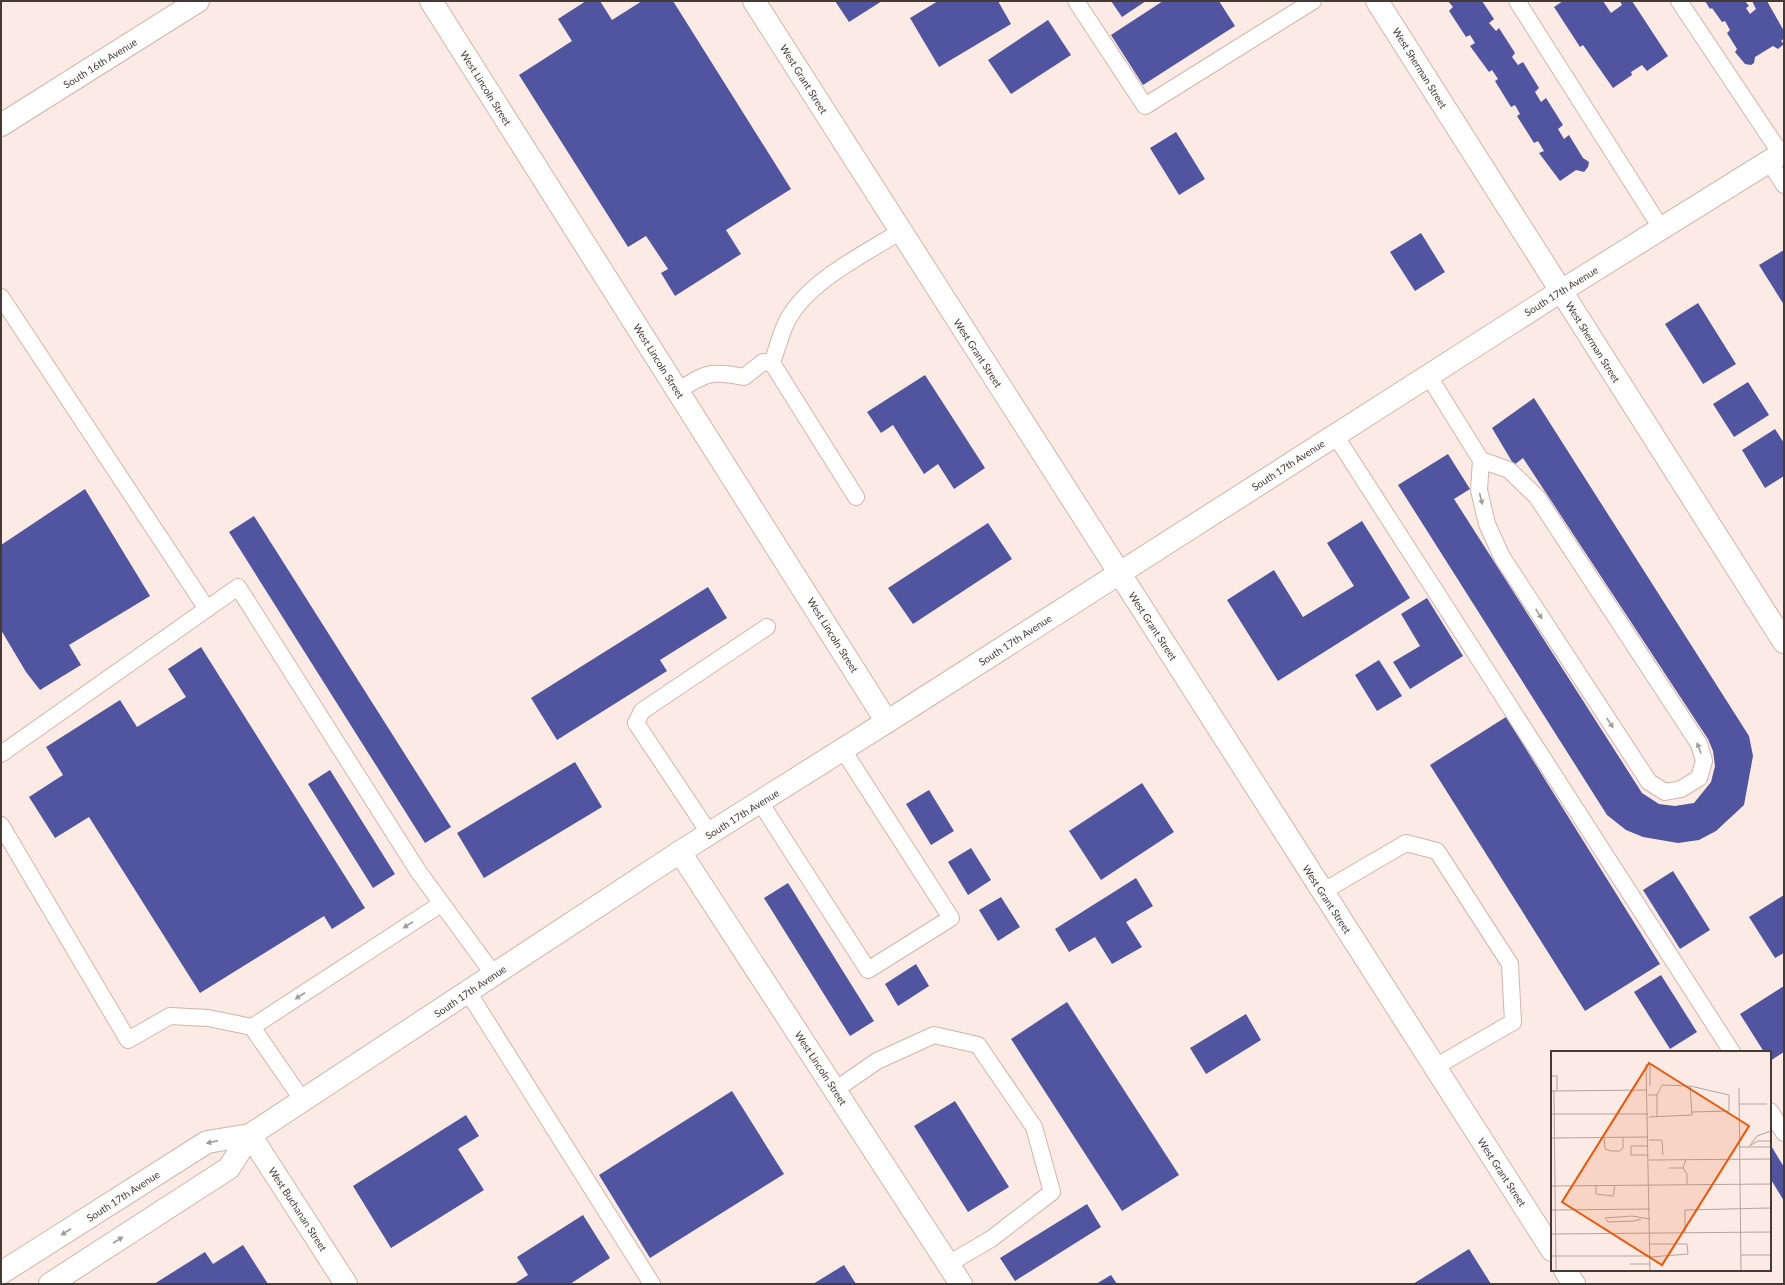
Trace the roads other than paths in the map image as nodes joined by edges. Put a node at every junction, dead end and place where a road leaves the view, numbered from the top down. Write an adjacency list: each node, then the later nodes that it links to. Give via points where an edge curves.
1 (198, 1): 9 (main road, South 16th Avenue)
2 (431, 1): 18 (main road, West Lincoln Street)
3 (754, 1): 13 (main road, West Grant Street)
4 (1076, 1): 5 (lane, via 1146,106)
5 (1313, 1)
6 (1377, 1): 14 (main road, West Sherman Street)
7 (1517, 1): 12 (lane)
8 (1679, 1): 10 (lane)
9 (1, 125)
10 (1778, 155): 11 (lane); 12 (main road, South 17th Avenue)
11 (1784, 185)
12 (1661, 228): 14 (main road, South 17th Avenue)
13 (901, 231): 16 (lane, via 806,294 788,320); 22 (main road, West Grant Street)
14 (1561, 291): 17 (main road, South 17th Avenue); 25 (main road, West Sherman Street)
15 (1, 297): 23 (lane)
16 (772, 363): 18 (lane, via 763,362 744,377 725,373 703,375); 21 (lane)
17 (1428, 375): 19 (main road, South 17th Avenue); 20 (lane)
18 (678, 391): 26 (main road, West Lincoln Street)
19 (1335, 435): 22 (main road, South 17th Avenue); 38 (lane)
20 (1481, 460): 20 (lane, one-way to 20, via 1479,490 1488,524 1502,556 1649,782 1665,792 1681,789 1698,778 1704,761 1698,744 1537,496 1509,470)
21 (856, 497)
22 (1119, 574): 26 (main road, South 17th Avenue); 33 (main road, West Grant Street)
23 (207, 609): 28 (lane); 34 (lane, via 238,587)
24 (766, 626): 31 (lane, via 642,710 636,723)
25 (1784, 642)
26 (887, 722): 27 (main road, South 17th Avenue)
27 (843, 750): 29 (main road, South 17th Avenue); 29 (lane, via 951,918 868,970)
28 (1, 754)
29 (760, 802): 31 (main road, South 17th Avenue)
30 (1, 825): 37 (lane, via 128,1040 170,1016 208,1018)
31 (710, 834): 32 (main road, South 17th Avenue)
32 (680, 852): 35 (main road, South 17th Avenue); 40 (main road, West Lincoln Street)
33 (1322, 892): 39 (main road, West Grant Street); 39 (lane, via 1406,843 1437,851 1446,864 1510,964 1514,1022)
34 (441, 904): 35 (lane); 37 (lane, one-way to 37)
35 (494, 975): 36 (main road, South 17th Avenue)
36 (468, 992): 41 (main road, South 17th Avenue); 51 (lane)
37 (252, 1027): 41 (lane)
38 (1731, 1051)
39 (1435, 1067): 45 (main road, West Grant Street)
40 (835, 1090): 46 (main road, West Lincoln Street); 46 (lane, via 877,1061 934,1035 978,1045 1034,1127 1052,1192 991,1239)
41 (303, 1102): 44 (main road, South 17th Avenue)
42 (1771, 1113): 43 (lane)
43 (1784, 1133)
44 (250, 1135): 48 (main road, South 17th Avenue, one-way to 48, via 207,1142); 49 (main road, South 17th Avenue, one-way to 44, via 229,1168); 50 (main road, West Buchanan Street)
45 (1551, 1248)
46 (948, 1264): 52 (main road, West Lincoln Street)
47 (1566, 1271): 53 (main road)
48 (1, 1273)
49 (50, 1284)
50 (346, 1284)
51 (652, 1284)
52 (961, 1284)
53 (1574, 1284)

